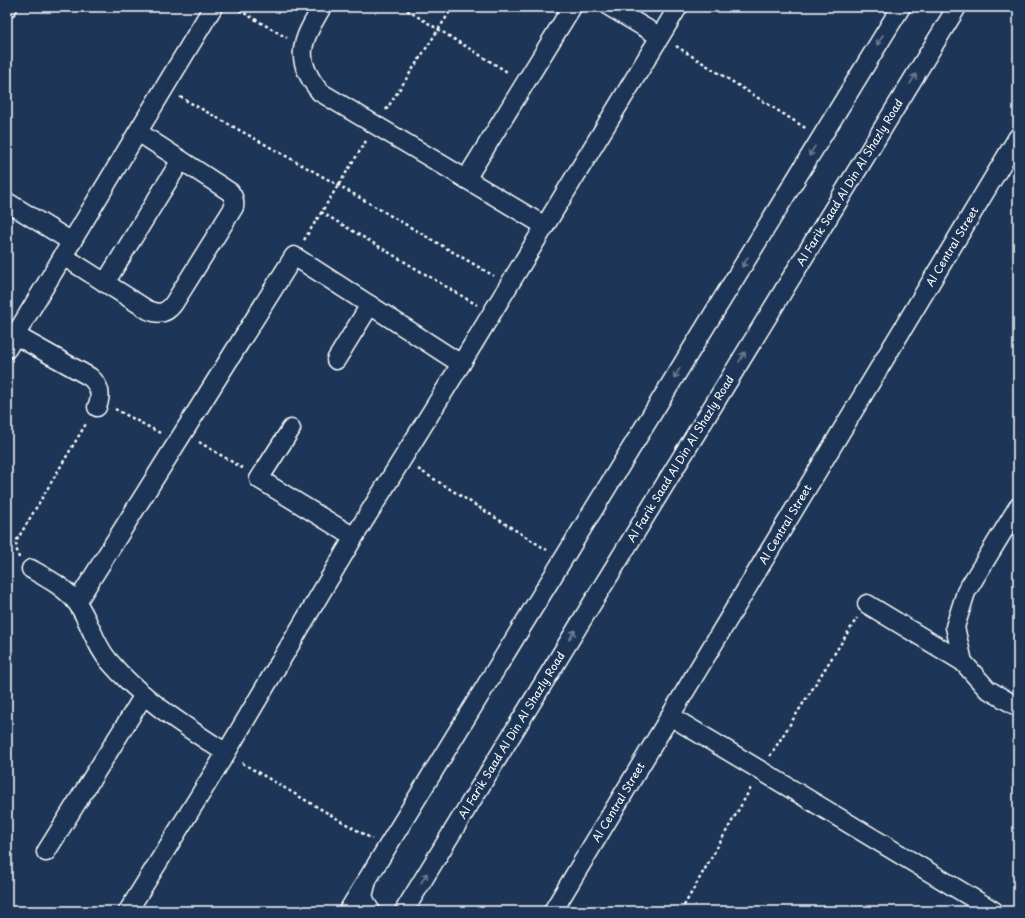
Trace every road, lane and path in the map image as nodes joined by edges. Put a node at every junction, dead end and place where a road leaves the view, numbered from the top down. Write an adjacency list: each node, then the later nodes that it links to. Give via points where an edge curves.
1 (213, 7): 13 (street)
2 (234, 7): 11 (path)
3 (322, 7): 11 (street, via 308,31)
4 (402, 7): 12 (path)
5 (572, 7): 12 (street)
6 (610, 7): 10 (street)
7 (678, 7): 10 (street)
8 (901, 7): 16 (street, one-way to 16)
9 (957, 7): 52 (street, Al Farik Saad Al Din Al Shazly Road, one-way to 9)
10 (659, 36): 16 (path); 21 (street)
11 (303, 47): 18 (street, via 304,64 309,79 320,92)
12 (525, 83): 18 (street)
13 (164, 88): 14 (street); 24 (path, via 338,185)
14 (138, 132): 17 (street); 22 (street)
15 (1018, 137): 44 (street, Al Central Street)
16 (820, 138): 37 (street, one-way to 37)
17 (181, 160): 23 (street); 23 (street, via 230,192 234,202 231,212 174,303 165,311 148,310)
18 (466, 179): 21 (street)
19 (7, 202): 22 (street)
20 (321, 212): 26 (path)
21 (545, 226): 24 (street)
22 (67, 249): 23 (street); 27 (street)
23 (105, 283)
24 (509, 285): 26 (street)
25 (370, 305): 28 (street); 29 (street); 32 (street, via 294,256)
26 (492, 314): 29 (street)
27 (11, 342): 30 (street, via 90,377 99,387)
28 (336, 360)
29 (462, 364): 33 (street)
30 (98, 404): 32 (path); 38 (path, via 17,540 20,561)
31 (291, 430): 34 (street)
32 (180, 437): 34 (path); 39 (street)
33 (402, 459): 36 (street); 37 (path)
34 (259, 479): 36 (street)
35 (1018, 507): 41 (street, via 966,592 955,627)
36 (354, 537): 45 (street)
37 (563, 560): 46 (street)
38 (31, 569): 39 (street, via 63,589)
39 (76, 602): 42 (street, via 108,660)
40 (867, 604): 41 (street)
41 (963, 662): 43 (street, via 988,689)
42 (144, 695): 45 (street); 47 (street)
43 (1018, 707)
44 (670, 716): 53 (street, Al Central Street); 54 (street)
45 (226, 753): 46 (path); 49 (street)
46 (387, 847): 48 (street)
47 (46, 852)
48 (368, 878): 50 (street); 51 (street, via 363,896)
49 (128, 911)
50 (348, 911)
51 (371, 911)
52 (404, 911)
53 (553, 911)
54 (994, 911)

